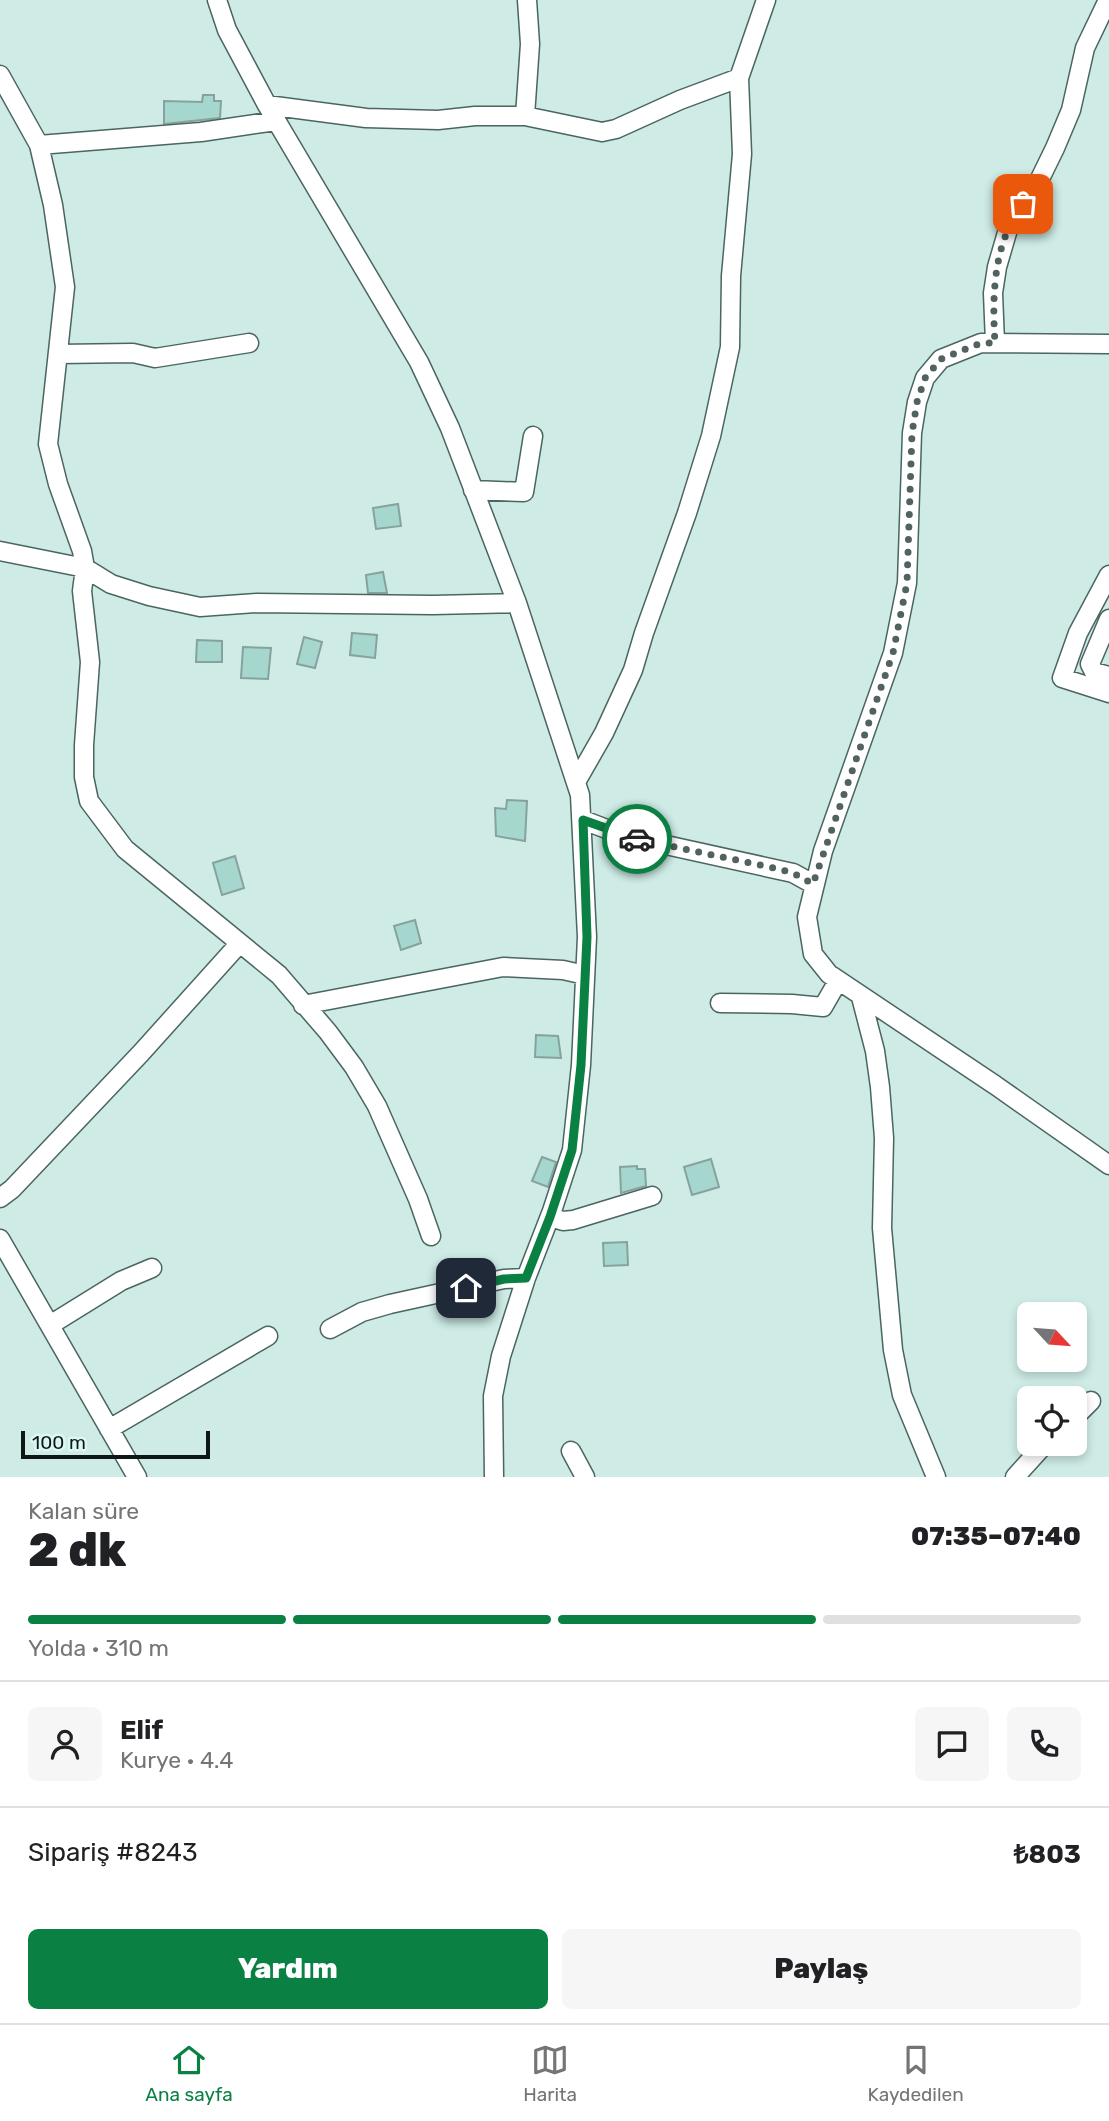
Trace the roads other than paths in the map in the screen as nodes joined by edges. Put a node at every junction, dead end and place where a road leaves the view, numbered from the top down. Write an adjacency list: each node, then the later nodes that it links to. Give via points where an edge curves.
1 (217, 0): 7 (street, via 227,30)
2 (527, 0): 8 (street, via 530,44)
3 (766, 0): 6 (street)
4 (1108, 0): 12 (street, via 1085,48 1071,110 1055,148 1035,189 1011,219 993,293)
5 (0, 75): 10 (street)
6 (739, 78): 8 (street, via 616,130 603,132); 24 (street, via 742,154 730,347 711,436 633,670)
7 (267, 105): 8 (street, via 366,118); 9 (street)
8 (525, 116)
9 (276, 121): 10 (street); 16 (street, via 419,362)
10 (39, 145): 14 (street, via 65,287)
11 (249, 343): 14 (street, via 155,358 133,353)
12 (995, 343): 13 (street); 26 (street, via 981,343 941,359 925,378 912,433 907,583 893,653)
13 (1109, 344)
14 (58, 354): 18 (street, via 48,444)
15 (533, 436): 16 (street, via 524,492)
16 (473, 490): 20 (street)
17 (0, 551): 18 (street)
18 (86, 568): 20 (street, via 111,584 200,607); 27 (street, via 82,591 90,662 84,767 89,801 125,849)
19 (1109, 575): 23 (street, via 1078,634 1062,678)
20 (517, 603): 24 (street)
21 (1109, 619): 22 (street, via 1090,664 1094,672)
22 (1109, 676)
23 (1109, 693)
24 (576, 782): 25 (street)
25 (583, 820): 26 (street, via 625,836 793,873); 28 (street)
26 (813, 884): 29 (street, via 807,916 813,954)
27 (239, 944): 32 (street, via 279,975); 35 (street)
28 (584, 975): 32 (street, via 503,967); 36 (street, via 572,1150)
29 (838, 981): 30 (street); 31 (street, via 823,1007)
30 (861, 997): 33 (street); 52 (street, via 880,1087 883,1228 893,1350 902,1395)
31 (720, 1003)
32 (303, 1005): 37 (street, via 354,1067 377,1106)
33 (1109, 1165)
34 (652, 1196): 36 (street, via 573,1220)
35 (0, 1198)
36 (550, 1217): 40 (street)
37 (431, 1236)
38 (0, 1239): 41 (street)
39 (152, 1268): 41 (street, via 121,1281)
40 (526, 1278): 42 (street, via 390,1304); 50 (street, via 493,1396)
41 (50, 1325): 46 (street)
42 (330, 1329)
43 (268, 1336): 46 (street)
44 (1091, 1401): 45 (street)
45 (1087, 1405)
46 (109, 1429): 49 (street)
47 (571, 1451): 51 (street)
48 (1034, 1456): 53 (street)
49 (137, 1477)
50 (494, 1477)
51 (584, 1477)
52 (936, 1477)
53 (1016, 1477)

